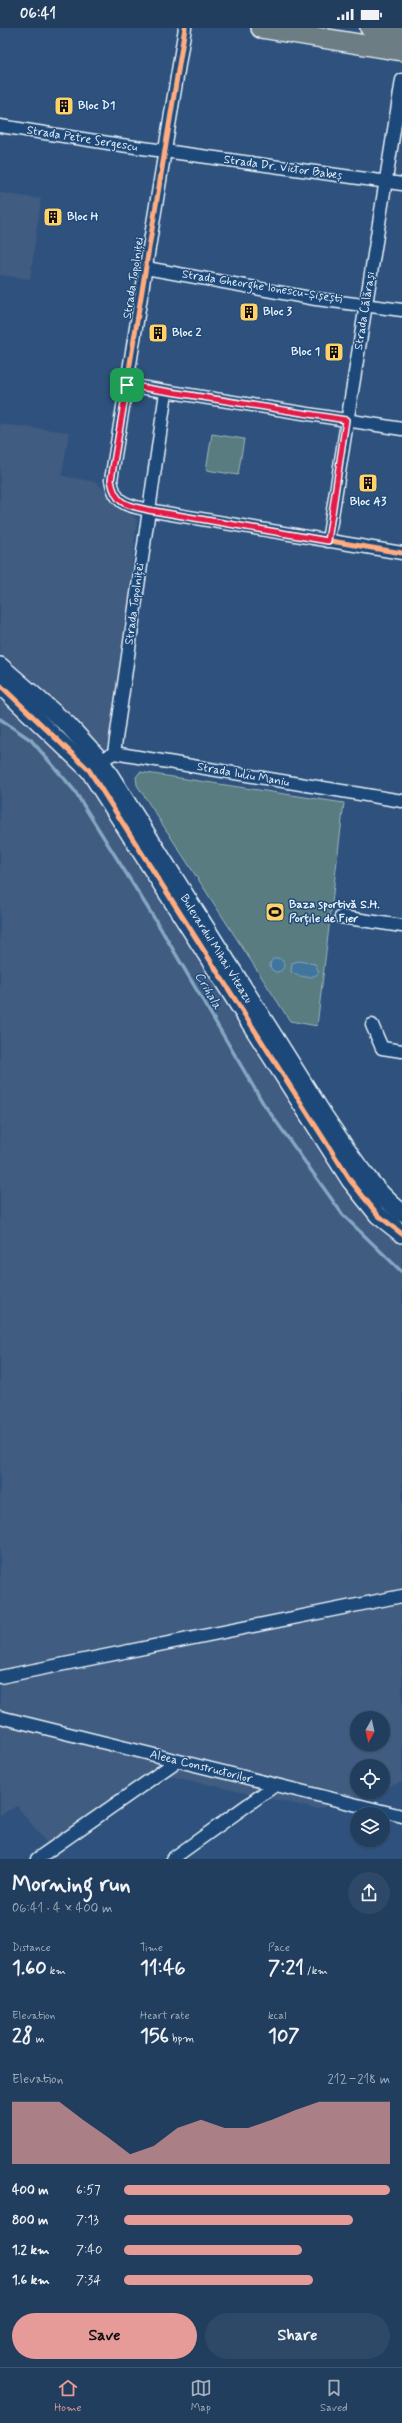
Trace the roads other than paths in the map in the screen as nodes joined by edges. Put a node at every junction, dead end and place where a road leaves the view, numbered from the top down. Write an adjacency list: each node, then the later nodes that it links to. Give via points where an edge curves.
1 (185, 28): 8 (street, Strada Topolniței)
2 (261, 28): 5 (main road)
3 (370, 28): 4 (main road)
4 (402, 33)
5 (402, 51)
6 (402, 80): 9 (street, Strada Călărași)
7 (0, 126): 8 (street, Strada Petre Sergescu)
8 (164, 151): 9 (street, Strada Dr. Victor Babeș); 11 (street, Strada Topolniței)
9 (385, 181): 10 (street, Strada Dr. Victor Babeș); 12 (street, Strada Călărași)
10 (402, 184)
11 (146, 268): 12 (street, Strada Gheorghe Ionescu-Șișești, via 316,299); 14 (street, Strada Topolniței)
12 (367, 305): 13 (street, Strada Gheorghe Ionescu-Șișești); 16 (street, Strada Călărași)
13 (402, 310)
14 (127, 385): 15 (street); 18 (street, Strada Topolniței, via 111,480 113,492 126,505)
15 (166, 392): 16 (street); 18 (street)
16 (346, 420): 17 (street); 19 (street, Strada Călărași)
17 (402, 429)
18 (148, 510): 19 (street); 23 (street, Strada Topolniței)
19 (328, 541): 20 (street)
20 (402, 553)
21 (0, 666): 23 (main road, Bulevardul Mihai Viteazu, via 68,725)
22 (0, 685): 23 (main road, Bulevardul Mihai Viteazu)
23 (101, 761): 24 (street, Strada Iuliu Maniu); 29 (main road, Bulevardul Mihai Viteazu, via 324,1116 362,1171 388,1202); 30 (main road, Bulevardul Mihai Viteazu, via 350,1180 378,1215)
24 (402, 801)
25 (341, 917): 26 (street)
26 (402, 926)
27 (372, 1026): 28 (street, via 382,1048)
28 (402, 1051)
29 (402, 1213)
30 (402, 1234)
31 (402, 1596): 32 (street)
32 (0, 1677)
33 (0, 1718): 34 (street, Aleea Constructorilor)
34 (177, 1762): 35 (street, Aleea Constructorilor); 37 (street)
35 (274, 1786): 36 (street, Aleea Constructorilor); 38 (street)
36 (402, 1816)
37 (37, 1859)
38 (172, 1859)

